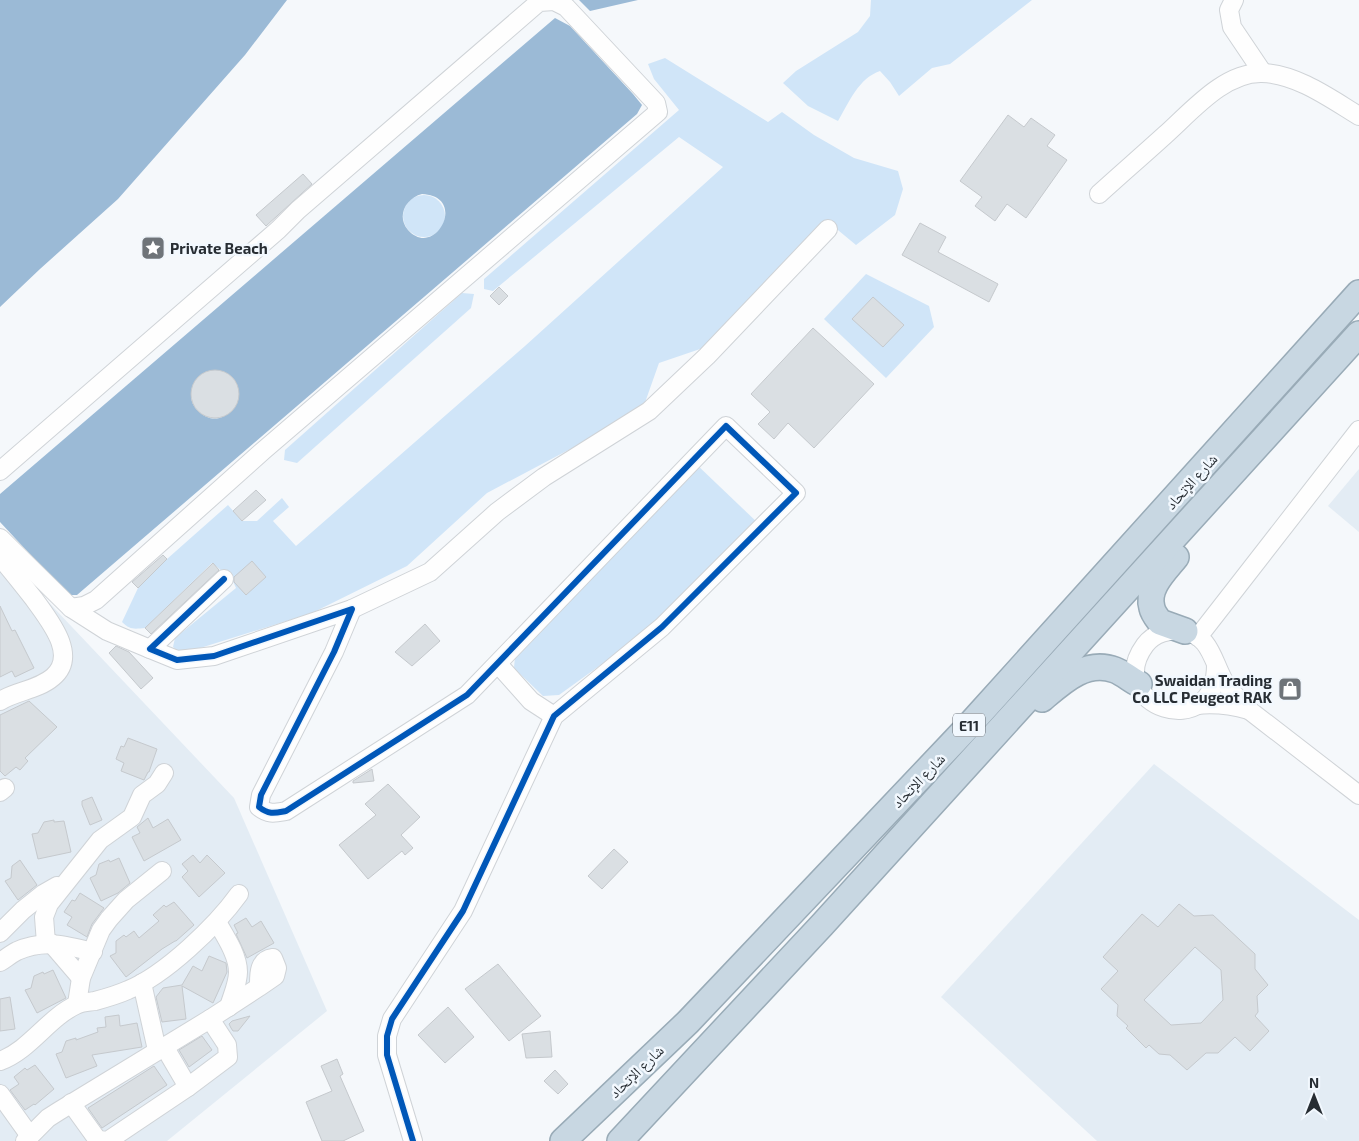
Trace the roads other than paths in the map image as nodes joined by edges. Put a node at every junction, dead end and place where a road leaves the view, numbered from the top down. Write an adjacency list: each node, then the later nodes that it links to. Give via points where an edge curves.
1 (1234, 0): 2 (street, via 1229,10 1232,27)
2 (1263, 73): 3 (street, via 1310,86); 4 (street, via 1234,79 1210,94)
3 (1359, 116)
4 (1098, 194)
5 (828, 229): 15 (street, via 650,412 544,477 497,512 430,572)
6 (1359, 294): 49 (highway, شارع الإتحاد / E11, via 963,732 688,1022)
7 (1359, 334): 9 (highway, شارع الإتحاد / E11)
8 (1359, 430): 16 (street)
9 (1272, 431): 16 (highway, via 1151,593 1152,608 1160,622); 25 (highway, شارع الإتحاد / E11)
10 (0, 471): 14 (street, via 539,2 554,1 566,6 656,103 658,112 264,450 96,600)
11 (0, 538): 14 (street)
12 (0, 557): 21 (street, via 55,630 62,648 62,663 52,678)
13 (224, 579): 17 (street)
14 (71, 608): 17 (street, via 107,631)
15 (352, 609): 17 (street, via 214,656 177,660); 18 (street, via 334,652 261,795 259,807 265,812 286,811 360,764 467,695)
16 (1192, 634): 19 (street, via 1206,644); 20 (street, via 1172,630 1148,641 1136,665)
17 (150, 649)
18 (498, 664): 24 (street, via 531,701); 24 (street, via 726,426 796,492 662,627)
19 (1216, 664): 22 (street, via 1213,686); 23 (street, via 1224,681)
20 (1139, 684): 22 (street, via 1150,701 1162,708 1186,710); 25 (highway, via 1115,670 1097,667 1081,670)
21 (0, 701)
22 (1197, 705): 23 (street, via 1215,703)
23 (1249, 710): 27 (street)
24 (554, 716): 48 (street, via 463,911 392,1020 387,1036 387,1055)
25 (984, 747): 50 (highway, شارع الإتحاد / E11)
26 (164, 773): 29 (street, via 157,784 142,796 132,817 100,840)
27 (1359, 795)
28 (162, 871): 34 (street, via 113,914 101,930)
29 (64, 883): 32 (street, via 43,894); 33 (street, via 46,912 44,930)
30 (239, 894): 31 (street)
31 (217, 922): 37 (street); 40 (street, via 237,964 238,974)
32 (0, 933)
33 (49, 943): 34 (street); 35 (street, via 16,952); 36 (street)
34 (93, 952): 36 (street)
35 (0, 962)
36 (81, 978): 39 (street)
37 (142, 983): 39 (street, via 118,994); 42 (street)
38 (259, 987): 40 (street)
39 (77, 1004): 43 (street, via 11,1056)
40 (229, 1007): 41 (street)
41 (210, 1019): 42 (street); 44 (street, via 227,1045 228,1056)
42 (161, 1048): 44 (street); 46 (street)
43 (0, 1061)
44 (188, 1087): 46 (street, via 104,1141 91,1132)
45 (0, 1094): 47 (street)
46 (71, 1103): 47 (street, via 48,1118)
47 (27, 1138)
48 (413, 1141)
49 (563, 1141)
50 (620, 1141)

